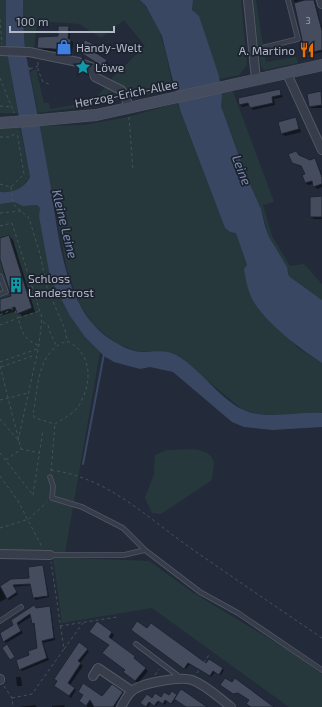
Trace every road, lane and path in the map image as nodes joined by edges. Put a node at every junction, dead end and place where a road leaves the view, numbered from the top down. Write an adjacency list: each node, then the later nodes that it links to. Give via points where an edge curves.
1 (248, 0): 7 (street)
2 (288, 0): 7 (lane, via 298,39)
3 (321, 0): 4 (street)
4 (322, 4)
5 (0, 19): 6 (path)
6 (1, 49): 8 (street, bridge)
7 (253, 50): 14 (street)
8 (39, 53): 9 (path); 18 (street, via 78,62 91,68 95,77 121,90)
9 (38, 65): 11 (path, via 29,68); 15 (path, via 43,82)
10 (322, 65): 12 (main road, Herzog-Erich-Allee)
11 (30, 72)
12 (288, 73): 14 (main road, Herzog-Erich-Allee); 22 (street)
13 (0, 78): 17 (path)
14 (256, 79): 18 (main road, Herzog-Erich-Allee)
15 (49, 84)
16 (0, 106): 17 (path)
17 (12, 107): 20 (path)
18 (128, 108): 20 (main road, Herzog-Erich-Allee, bridge, via 88,116); 23 (path)
19 (0, 122): 20 (main road, Herzog-Erich-Allee)
20 (16, 124): 21 (path, via 9,137); 25 (path, via 24,174)
21 (0, 137)
22 (322, 150)
23 (133, 170)
24 (0, 184): 25 (path)
25 (11, 187): 26 (path, via 13,204)
26 (22, 210): 27 (path); 38 (path, via 29,218 48,288 65,329)
27 (0, 213)
28 (0, 226): 33 (path, via 12,223)
29 (0, 276): 30 (lane, via 6,292)
30 (0, 294)
31 (8, 305): 32 (path)
32 (9, 308): 34 (path, via 9,311); 35 (path, via 15,310)
33 (40, 311): 35 (path); 36 (path)
34 (0, 314)
35 (18, 318): 37 (path); 39 (path, via 24,336 28,341)
36 (42, 322): 39 (path); 40 (path, via 48,325)
37 (0, 324)
38 (67, 341): 40 (path); 49 (path, via 86,358 88,377 77,408)
39 (39, 345): 41 (path)
40 (56, 345): 49 (path, via 44,359 33,415 35,418)
41 (38, 348): 42 (path); 43 (path)
42 (36, 355): 44 (path); 45 (path)
43 (0, 362)
44 (0, 367): 46 (path)
45 (28, 393): 46 (path); 51 (path)
46 (8, 398): 47 (path); 51 (path)
47 (0, 400)
48 (0, 419): 51 (path)
49 (55, 424): 56 (path)
50 (43, 430): 54 (path)
51 (18, 441): 52 (path)
52 (21, 449): 54 (path); 55 (path)
53 (0, 453): 55 (path)
54 (39, 453): 55 (path, via 33,495)
55 (6, 460)
56 (51, 470): 58 (path); 70 (path, via 96,483 126,500 177,539)
57 (0, 476): 60 (path)
58 (50, 477): 59 (lane, via 53,486)
59 (52, 498): 60 (path); 62 (lane, via 82,507 123,528)
60 (29, 519): 61 (path); 64 (path)
61 (0, 528)
62 (145, 550): 64 (lane, via 124,555); 75 (lane, via 200,592 238,613)
63 (0, 554): 64 (street)
64 (47, 555): 69 (path)
65 (20, 607): 67 (lane)
66 (117, 617): 68 (path)
67 (0, 621)
68 (83, 622): 69 (path); 72 (path)
69 (60, 626): 72 (path)
70 (322, 638)
71 (136, 644): 74 (lane)
72 (64, 649): 81 (path, via 32,694)
73 (209, 655): 78 (path)
74 (162, 664): 78 (lane); 79 (path)
75 (322, 670)
76 (93, 676): 80 (street, via 98,668)
77 (0, 680): 81 (path)
78 (188, 680): 79 (street); 84 (street, via 203,686)
79 (148, 684): 80 (street)
80 (132, 691): 83 (street)
81 (12, 698): 82 (path)
82 (13, 707)
83 (121, 707)
84 (231, 707)

